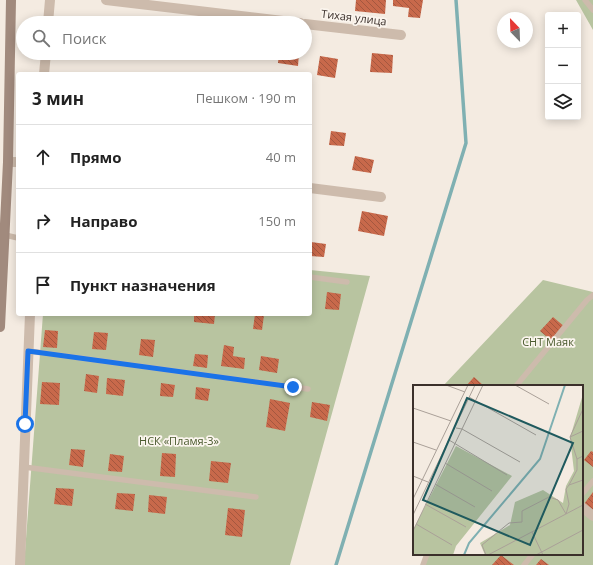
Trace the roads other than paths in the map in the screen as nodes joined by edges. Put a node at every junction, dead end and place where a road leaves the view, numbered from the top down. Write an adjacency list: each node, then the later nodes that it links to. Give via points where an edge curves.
1 (11, 0): 12 (street)
2 (50, 0): 6 (street)
3 (106, 0): 7 (street)
4 (585, 0): 5 (lane)
5 (593, 10)
6 (49, 16)
7 (241, 16)
8 (312, 25): 9 (street, Тихая улица)
9 (401, 35)
10 (45, 60): 11 (street)
11 (44, 72)
12 (13, 162): 15 (street)
13 (312, 188): 14 (street)
14 (381, 197)
15 (5, 235): 16 (lane); 21 (street)
16 (16, 238)
17 (312, 277): 18 (lane)
18 (347, 282)
19 (593, 295): 23 (lane)
20 (30, 316): 22 (street)
21 (0, 327)
22 (28, 351): 24 (lane); 25 (street)
23 (517, 385)
24 (308, 389)
25 (24, 467): 28 (lane); 33 (street)
26 (593, 481): 27 (lane)
27 (583, 493)
28 (256, 497)
29 (583, 508): 30 (street)
30 (593, 516)
31 (426, 555): 34 (lane)
32 (532, 555): 35 (lane)
33 (20, 565)
34 (423, 565)
35 (524, 565)

